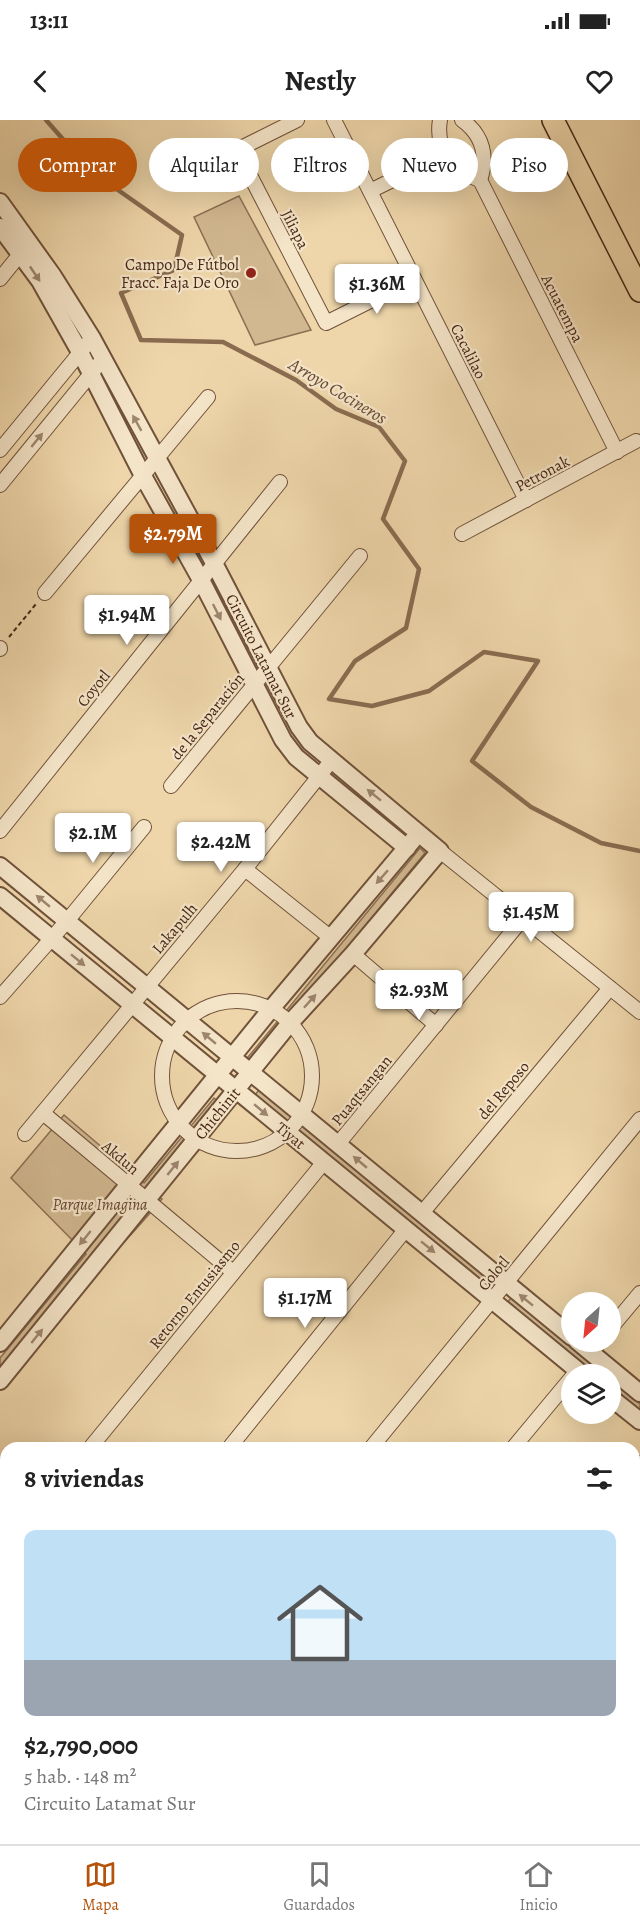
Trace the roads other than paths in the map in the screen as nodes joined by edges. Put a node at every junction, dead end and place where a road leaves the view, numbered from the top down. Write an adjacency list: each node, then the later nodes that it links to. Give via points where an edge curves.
1 (297, 120): 14 (street, Jiliapa, via 237,150 326,323)
2 (334, 120): 9 (street, Cacalilao)
3 (440, 120): 6 (street)
4 (462, 120): 7 (street, via 473,128 483,148 485,165)
5 (553, 120): 15 (main road)
6 (440, 138)
7 (480, 180): 23 (street, Acuatempa)
8 (381, 186): 9 (street)
9 (370, 191): 14 (street, Cacalilao)
10 (0, 202): 12 (street, Circuito Latamat Sur)
11 (0, 227): 12 (street, Circuito Latamat Sur)
12 (26, 248): 13 (street); 16 (street, Circuito Latamat Sur, via 66,295); 17 (street, Circuito Latamat Sur, one-way to 17)
13 (0, 279)
14 (414, 279): 28 (street, Cacalilao)
15 (640, 291)
16 (92, 338): 17 (street); 18 (street, Circuito Latamat Sur)
17 (80, 352): 19 (street, Circuito Latamat Sur); 22 (street)
18 (103, 359): 19 (street); 24 (street, Circuito Latamat Sur, one-way to 18)
19 (91, 374): 25 (street, Circuito Latamat Sur); 27 (street, one-way to 19)
20 (208, 397): 24 (street)
21 (636, 441): 23 (street, Petronak)
22 (0, 450)
23 (617, 452): 28 (street, Petronak)
24 (156, 459): 25 (street); 31 (street, Circuito Latamat Sur)
25 (143, 476): 32 (street, Circuito Latamat Sur); 33 (street)
26 (280, 482): 31 (street, Coyotl)
27 (0, 485)
28 (526, 500): 29 (street, Petronak)
29 (462, 534)
30 (360, 556): 34 (street, de la Separación)
31 (214, 563): 32 (street, Coyotl); 34 (street, Circuito Latamat Sur)
32 (201, 580): 35 (street, Circuito Latamat Sur, one-way to 35); 40 (street, Coyotl)
33 (45, 593)
34 (268, 668): 35 (street, de la Separación); 36 (street, Circuito Latamat Sur, via 299,727)
35 (254, 685): 37 (street, Circuito Latamat Sur, via 283,740); 38 (street, de la Separación)
36 (332, 760): 37 (street, Lakapulh); 41 (street, Circuito Latamat Sur, one-way to 36)
37 (319, 776): 42 (street, Circuito Latamat Sur); 45 (street, Lakapulh)
38 (171, 786)
39 (144, 827): 48 (street)
40 (0, 831)
41 (420, 832): 42 (street, Chichinit); 43 (street, Circuito Latamat Sur)
42 (407, 848): 49 (street, Chichinit, one-way to 49)
43 (441, 851): 47 (street, Circuito Latamat Sur); 51 (street, Chichinit)
44 (0, 866): 48 (street, Tiyat, one-way to 44)
45 (245, 869): 49 (street); 52 (street, Lakapulh)
46 (0, 896): 50 (street, Tiyat)
47 (524, 917): 53 (street, Circuito Latamat Sur); 60 (street, Puaqtsangan)
48 (67, 921): 50 (street); 52 (street, Tiyat)
49 (330, 937): 56 (street, Chichinit)
50 (51, 938): 54 (street); 55 (street, Tiyat, one-way to 55)
51 (353, 954): 59 (street, Chichinit, one-way to 51); 60 (street)
52 (146, 986): 55 (street, Lakapulh); 58 (street, Tiyat)
53 (610, 988): 57 (street, Circuito Latamat Sur); 79 (street, del Reposo)
54 (0, 997)
55 (132, 1004): 61 (street, Tiyat); 66 (street, Lakapulh)
56 (271, 1009): 58 (street, via 243,1001 213,1004); 59 (street); 62 (street, Chichinit)
57 (640, 1012)
58 (187, 1020): 61 (street); 62 (street, Tiyat, one-way to 58)
59 (290, 1023): 63 (street, Chichinit); 67 (street, via 304,1043 311,1066 311,1090)
60 (436, 1025): 73 (street, Puaqtsangan)
61 (172, 1037): 64 (street, Tiyat); 69 (street, via 163,1059 162,1081 167,1103)
62 (232, 1057): 63 (street, Tiyat); 64 (street, Chichinit)
63 (251, 1072): 65 (street, Chichinit); 67 (street, Tiyat)
64 (218, 1075): 65 (street, Tiyat); 69 (street, Chichinit)
65 (236, 1090): 70 (street, Tiyat, one-way to 70); 72 (street, Chichinit)
66 (43, 1113): 71 (street, Lakapulh); 75 (street, Akdun)
67 (301, 1114): 70 (street); 73 (street, Tiyat)
68 (640, 1119): 82 (street, Colotl)
69 (178, 1123): 72 (street); 75 (street, Chichinit)
70 (287, 1132): 72 (street, via 266,1145 243,1150 219,1148); 74 (street, Tiyat)
71 (25, 1134)
72 (197, 1139): 77 (street, Chichinit, one-way to 72)
73 (338, 1144): 76 (street, Tiyat, one-way to 73)
74 (324, 1162): 78 (street, Tiyat); 81 (street, Retorno Entusiasmo)
75 (128, 1185): 77 (street, Akdun); 87 (street, Chichinit, one-way to 87)
76 (391, 1188): 78 (street); 79 (street, Tiyat)
77 (147, 1200): 81 (street, Akdun); 90 (street, Chichinit, one-way to 77)
78 (375, 1204): 80 (street, Tiyat)
79 (422, 1213): 82 (street, Tiyat)
80 (406, 1229): 84 (street, Tiyat, one-way to 84); 96 (street)
81 (233, 1272): 95 (street, Retorno Entusiasmo)
82 (506, 1283): 84 (street, Colotl); 86 (street, Tiyat, one-way to 82)
83 (640, 1293): 85 (street)
84 (492, 1300): 89 (street, Tiyat); 97 (street, Colotl)
85 (621, 1316)
86 (561, 1328)
87 (0, 1342)
88 (600, 1352): 92 (street)
89 (565, 1364)
90 (0, 1381)
91 (561, 1392): 98 (street)
92 (640, 1393)
93 (621, 1406): 94 (street)
94 (640, 1421)
95 (95, 1442)
96 (234, 1442)
97 (376, 1442)
98 (518, 1442)

